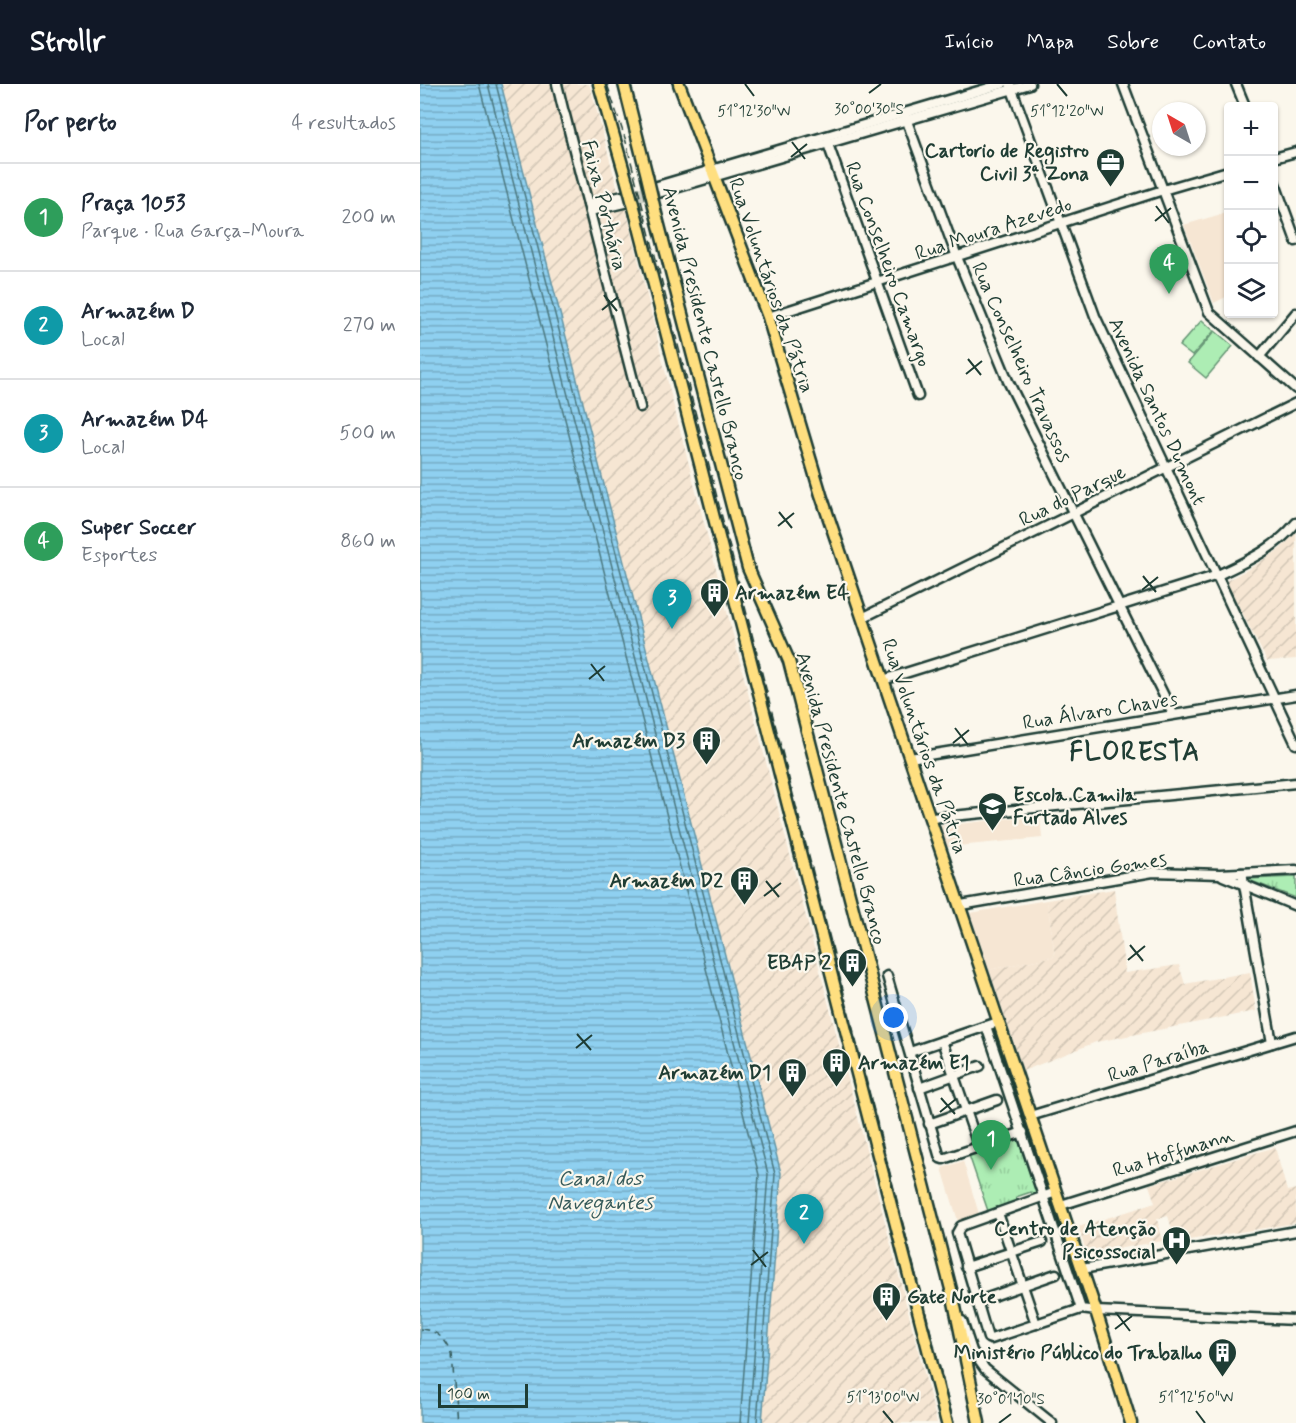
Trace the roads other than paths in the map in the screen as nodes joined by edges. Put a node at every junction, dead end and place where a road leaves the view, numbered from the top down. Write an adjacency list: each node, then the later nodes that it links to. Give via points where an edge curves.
1 (557, 84): 21 (street, Faixa Portuária)
2 (598, 84): 87 (main road, Avenida Presidente Castello Branco, bridge, via 636,215)
3 (624, 84): 81 (main road, Avenida Presidente Castello Branco, bridge, via 748,568 789,661)
4 (679, 84): 16 (main road, Rua Voluntários da Pátria)
5 (1030, 84): 9 (street)
6 (1123, 84): 17 (street)
7 (1236, 84): 10 (street)
8 (998, 85): 11 (street)
9 (1011, 87): 11 (street); 22 (street, Avenida Santos Dumont)
10 (1243, 102)
11 (905, 117): 12 (street); 16 (street); 24 (street, Rua Conselheiro Travassos)
12 (828, 144): 16 (street); 25 (street, Rua Conselheiro Camargo)
13 (1296, 152): 14 (street)
14 (1278, 157)
15 (1224, 172): 17 (street, Rua Moura Azevedo)
16 (715, 174): 18 (street); 27 (main road, Rua Voluntários da Pátria)
17 (1163, 190): 22 (street, Rua Moura Azevedo); 28 (street, via 1209,312)
18 (655, 191)
19 (1278, 192): 23 (street)
20 (623, 199): 21 (street)
21 (589, 208): 32 (street, Faixa Portuária)
22 (1060, 224): 24 (street, Rua Moura Azevedo); 33 (street, Avenida Santos Dumont, via 1095,316)
23 (1296, 241)
24 (957, 257): 25 (street, Rua Moura Azevedo); 34 (street, Rua Conselheiro Travassos, via 1008,381)
25 (878, 283): 27 (street, Rua Moura Azevedo); 30 (street, Rua Conselheiro Camargo)
26 (1296, 314): 28 (street)
27 (768, 317): 38 (main road, Rua Voluntários da Pátria)
28 (1259, 357): 29 (street)
29 (1296, 389)
30 (918, 396)
31 (1296, 403): 33 (street, Rua do Parque)
32 (640, 407)
33 (1166, 467): 34 (street, Rua do Parque); 36 (street, Avenida Santos Dumont)
34 (1073, 513): 37 (street, Rua Conselheiro Travassos); 38 (street, Rua do Parque)
35 (1296, 524): 36 (street, via 1276,544)
36 (1218, 576): 37 (street); 41 (street, Avenida Santos Dumont)
37 (1118, 606): 39 (street); 42 (street, Rua Conselheiro Travassos)
38 (862, 618): 39 (main road, Rua Voluntários da Pátria)
39 (883, 680): 44 (main road, Rua Voluntários da Pátria)
40 (1296, 695): 41 (street, Rua Álvaro Chaves)
41 (1275, 698): 42 (street, Rua Álvaro Chaves); 43 (street, Avenida Santos Dumont)
42 (1173, 714): 44 (street, Rua Álvaro Chaves)
43 (1296, 744)
44 (910, 758): 46 (main road, Rua Voluntários da Pátria)
45 (1296, 783): 46 (street)
46 (931, 818): 51 (main road, Rua Voluntários da Pátria)
47 (1296, 870): 48 (street, Rua Câncio Gomes)
48 (1242, 873): 49 (street, Rua Câncio Gomes); 50 (street)
49 (1220, 874): 50 (street); 51 (street, Rua Câncio Gomes, via 1153,872)
50 (1245, 885): 52 (street); 58 (street)
51 (961, 905): 54 (main road, Rua Voluntários da Pátria)
52 (1296, 906)
53 (887, 976): 59 (street)
54 (998, 1022): 55 (street); 65 (main road, Rua Voluntários da Pátria)
55 (986, 1026): 57 (street); 68 (street)
56 (1296, 1036): 58 (street, Rua Paraíba)
57 (942, 1041): 59 (street); 61 (street)
58 (1272, 1043): 65 (street, Rua Paraíba)
59 (910, 1053): 62 (street)
60 (980, 1066): 61 (street)
61 (954, 1075): 62 (street); 64 (street)
62 (919, 1088): 66 (street)
63 (997, 1100): 64 (street)
64 (967, 1111): 66 (street); 69 (street)
65 (1030, 1116): 70 (main road, Rua Voluntários da Pátria)
66 (929, 1124): 69 (street, via 940,1158)
67 (1296, 1131): 72 (street, Rua Hoffmann)
68 (1023, 1132): 69 (street); 71 (street)
69 (979, 1148)
70 (1056, 1192): 71 (street); 72 (main road, Rua Voluntários da Pátria)
71 (1044, 1197): 73 (street); 83 (street)
72 (1061, 1205): 78 (main road, Rua Voluntários da Pátria)
73 (998, 1213): 76 (street); 77 (street, via 958,1229)
74 (1296, 1231): 78 (street)
75 (1042, 1242): 76 (street)
76 (1012, 1253): 77 (street); 80 (street)
77 (966, 1267): 82 (street)
78 (1082, 1269): 84 (main road, Rua Voluntários da Pátria)
79 (1056, 1274): 80 (street)
80 (1023, 1286): 82 (street); 86 (street)
81 (953, 1297): 88 (main road, Avenida Presidente Castello Branco); 89 (street, via 985,1370)
82 (976, 1302): 86 (street, via 991,1340)
83 (1081, 1309): 84 (street); 86 (street)
84 (1096, 1311): 85 (street); 90 (main road, Rua Voluntários da Pátria)
85 (1296, 1320)
86 (1036, 1324)
87 (947, 1423)
88 (979, 1423)
89 (1052, 1423)
90 (1131, 1423)

